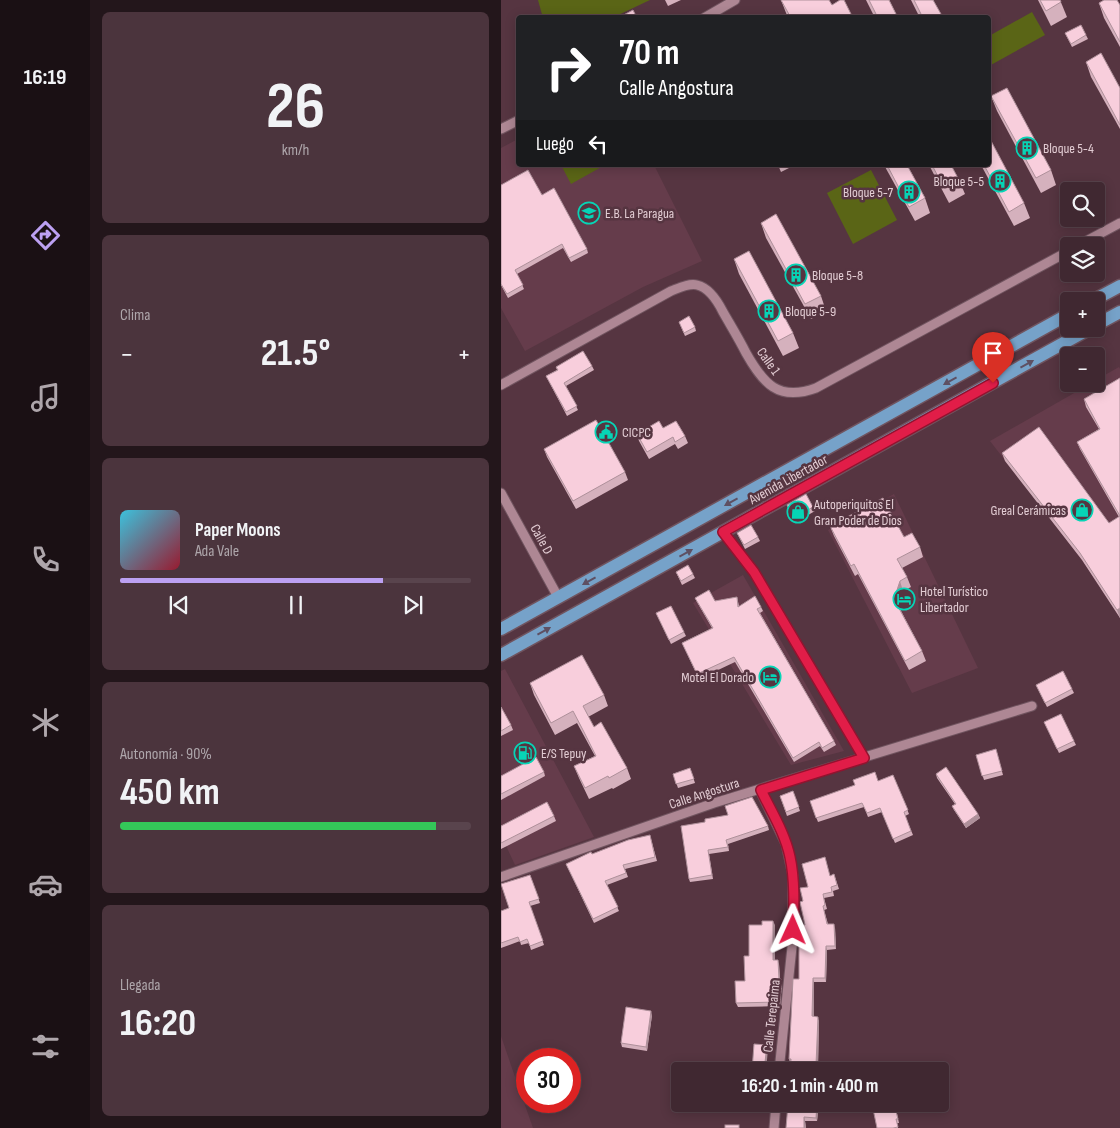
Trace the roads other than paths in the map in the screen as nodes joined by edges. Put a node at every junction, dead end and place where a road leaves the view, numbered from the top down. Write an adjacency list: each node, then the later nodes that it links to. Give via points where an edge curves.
1 (735, 0): 2 (street)
2 (709, 15)
3 (516, 122): 4 (street)
4 (501, 129)
5 (1120, 223): 6 (street)
6 (1094, 237)
7 (1060, 256): 14 (street, Calle 1, via 801,393 784,392 767,383 711,294 692,285 671,290)
8 (1120, 286): 9 (main road)
9 (1105, 294)
10 (1120, 312): 12 (main road)
11 (1060, 319): 17 (main road, Avenida Libertador, one-way to 17)
12 (1105, 320)
13 (1075, 337): 16 (main road, Avenida Libertador, one-way to 13)
14 (501, 384)
15 (501, 493): 17 (street, Calle D)
16 (723, 532): 18 (main road, Avenida Libertador, one-way to 16); 22 (street, via 754,572)
17 (558, 598): 18 (main road); 19 (main road, Avenida Libertador)
18 (569, 617): 20 (main road, Avenida Libertador, one-way to 18)
19 (501, 629)
20 (501, 655)
21 (1033, 706): 22 (street, Calle Angostura)
22 (864, 758): 23 (street, Calle Angostura)
23 (761, 790): 24 (street, Calle Angostura); 25 (street, Calle Terepaima, via 786,844 793,876 792,947)
24 (501, 877)
25 (780, 1062)
26 (775, 1112): 27 (street)
27 (774, 1128)

